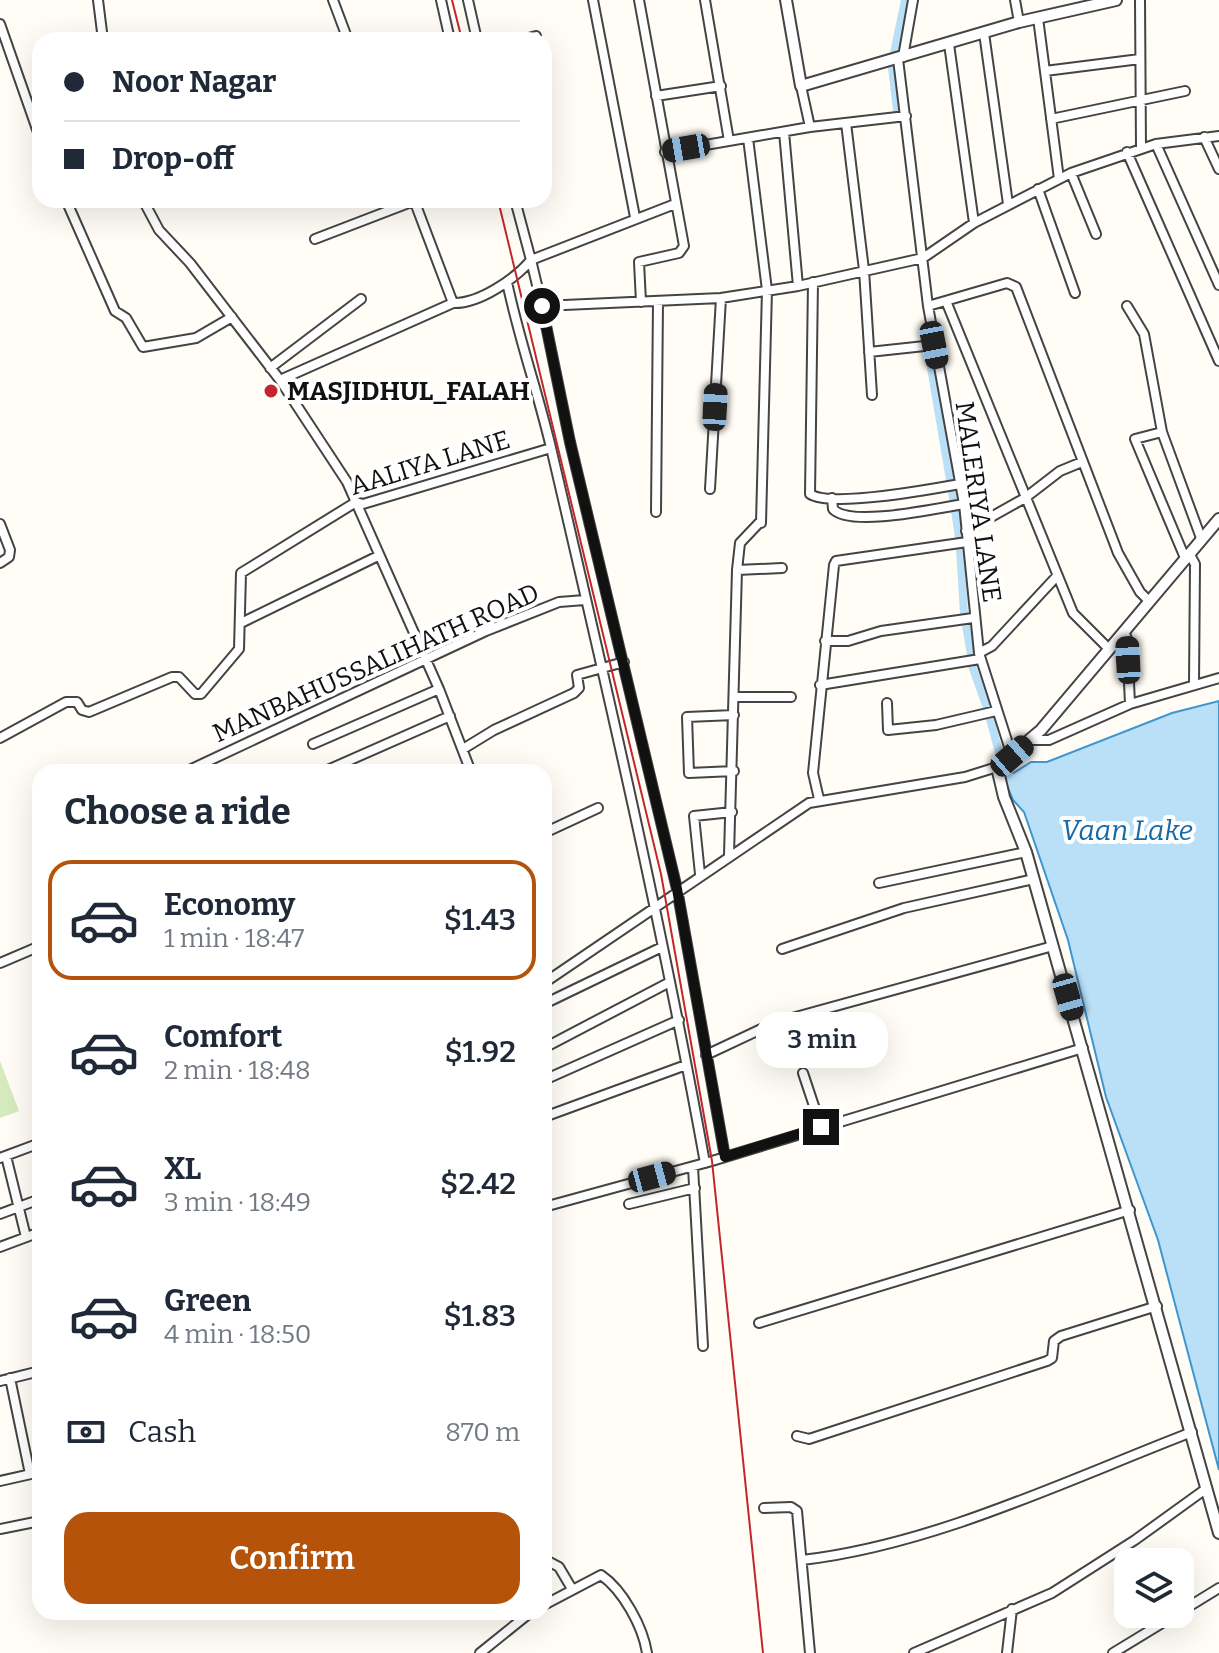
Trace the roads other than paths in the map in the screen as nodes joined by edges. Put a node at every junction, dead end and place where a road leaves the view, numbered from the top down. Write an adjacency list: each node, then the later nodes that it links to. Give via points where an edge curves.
1 (98, 0): 16 (street)
2 (333, 0): 17 (street)
3 (441, 0): 18 (street)
4 (468, 0): 19 (street)
5 (593, 0): 55 (street)
6 (639, 0): 28 (street)
7 (705, 0): 25 (street)
8 (786, 0): 26 (street)
9 (913, 0): 22 (street, MALERIYA LANE)
10 (1015, 0): 14 (street)
11 (1116, 0): 13 (street)
12 (1140, 0): 23 (street)
13 (1038, 18): 14 (street); 24 (street)
14 (1019, 22): 20 (street)
15 (0, 24): 30 (street)
16 (102, 32)
17 (345, 32)
18 (448, 32)
19 (475, 32)
20 (984, 33): 21 (street); 49 (street)
21 (949, 44): 22 (street); 56 (street)
22 (901, 58): 26 (street); 31 (street, MALERIYA LANE)
23 (1140, 59): 24 (street); 29 (street)
24 (1045, 71): 32 (street)
25 (721, 86): 28 (street); 39 (street)
26 (801, 86): 34 (street)
27 (1185, 91): 29 (street)
28 (656, 96): 42 (street)
29 (1140, 102): 32 (street); 41 (street)
30 (32, 115)
31 (906, 116): 33 (street); 59 (street, MALERIYA LANE)
32 (1051, 119): 46 (street)
33 (846, 123): 34 (street); 61 (street)
34 (810, 127): 35 (street)
35 (784, 132): 38 (street); 65 (street)
36 (1219, 136): 37 (street)
37 (1204, 137): 40 (street); 44 (street)
38 (748, 138): 39 (street); 66 (street)
39 (729, 141): 42 (street)
40 (1156, 144): 41 (street); 64 (street)
41 (1141, 148): 43 (street)
42 (665, 152): 48 (street)
43 (1127, 152): 45 (street); 80 (street)
44 (1219, 169)
45 (1071, 173): 46 (street); 57 (street)
46 (1059, 179): 47 (street)
47 (1038, 189): 49 (street); 67 (street)
48 (675, 204): 55 (street); 71 (street, via 683,249 639,262)
49 (1008, 204): 56 (street)
50 (70, 208): 77 (street, via 115,311 126,318 143,347 196,338)
51 (147, 208): 77 (street, via 159,230)
52 (394, 208): 58 (street)
53 (417, 208): 73 (street)
54 (517, 208): 60 (street)
55 (635, 217): 60 (street)
56 (974, 223): 59 (street)
57 (1096, 234)
58 (315, 239)
59 (923, 258): 61 (street); 75 (street, MALERIYA LANE)
60 (531, 260): 62 (street); 74 (street)
61 (864, 270): 63 (street); 79 (street)
62 (507, 282): 73 (street, via 469,304); 85 (street)
63 (813, 282): 65 (street); 89 (street, via 810,494)
64 (1219, 285)
65 (798, 286): 66 (street)
66 (767, 290): 68 (street); 103 (street, via 759,523 740,543)
67 (1075, 293)
68 (721, 298): 72 (street); 88 (street)
69 (361, 299): 81 (street)
70 (946, 301): 75 (street); 86 (street, via 1007,283 1016,287); 90 (street)
71 (641, 302): 72 (street); 74 (street)
72 (658, 302): 93 (street)
73 (453, 303): 82 (street)
74 (542, 306): 114 (street)
75 (928, 306): 78 (street, MALERIYA LANE)
76 (1127, 306): 84 (street, via 1144,334)
77 (232, 317): 81 (street)
78 (934, 345): 79 (street); 87 (street, MALERIYA LANE)
79 (869, 352): 83 (street)
80 (1219, 361)
81 (270, 368): 82 (street)
82 (280, 380): 91 (street, via 327,447)
83 (872, 395)
84 (1162, 432): 97 (street); 100 (street, via 1135,439)
85 (551, 448): 91 (street, AALIYA LANE); 105 (street)
86 (1082, 462): 90 (street, via 1060,471); 106 (street, via 1126,571)
87 (960, 484): 89 (street); 92 (street, MALERIYA LANE)
88 (710, 489)
89 (832, 498): 92 (street, via 833,509 845,516)
90 (1025, 498): 96 (street); 104 (street)
91 (356, 502): 99 (street); 108 (street, AALIYA LANE, via 241,573)
92 (964, 504): 96 (street, MALERIYA LANE)
93 (656, 512)
94 (1219, 519): 97 (street)
95 (0, 524): 101 (street, via 10,550)
96 (966, 531): 98 (street, MALERIYA LANE)
97 (1201, 538): 100 (street)
98 (967, 542): 107 (street, MALERIYA LANE); 110 (street, via 836,561)
99 (378, 556): 108 (street); 113 (street)
100 (1187, 556): 106 (street); 117 (street, via 1195,564)
101 (0, 563)
102 (782, 568): 103 (street)
103 (737, 570): 120 (street)
104 (1057, 576): 111 (street, via 1073,613); 112 (street)
105 (585, 600): 113 (street, MANBAHUSSALIHATH ROAD, via 559,602); 115 (street)
106 (1149, 601): 109 (street)
107 (973, 618): 110 (street); 112 (street, MALERIYA LANE)
108 (241, 623): 127 (street, via 239,649 201,694 172,677 89,712 77,702 66,702)
109 (1124, 631): 111 (street); 123 (street)
110 (825, 641): 118 (street)
111 (1109, 649): 128 (street)
112 (979, 656): 118 (street); 124 (street, MALERIYA LANE)
113 (425, 661): 119 (street); 132 (street, MANBAHUSSALIHATH ROAD)
114 (624, 662): 115 (street); 146 (street)
115 (601, 668): 130 (street, via 577,675 579,688 574,693); 147 (street)
116 (1219, 678): 117 (street)
117 (1194, 684): 123 (street)
118 (820, 685): 137 (street, via 813,773)
119 (439, 689): 126 (street); 129 (street)
120 (734, 697): 121 (street); 125 (street)
121 (791, 697)
122 (887, 703): 124 (street, via 888,730)
123 (1130, 704): 128 (street, via 1049,740)
124 (996, 711): 131 (street, MALERIYA LANE)
125 (734, 715): 136 (street); 136 (street, via 687,717 689,773)
126 (450, 716): 130 (street); 133 (street)
127 (0, 738)
128 (1029, 740): 131 (street)
129 (313, 744)
130 (463, 749): 134 (street)
131 (1012, 756): 135 (street)
132 (202, 764)
133 (341, 764)
134 (468, 764)
135 (997, 767): 137 (street, via 965,777); 141 (street)
136 (734, 771): 139 (street)
137 (819, 799): 142 (street)
138 (598, 808): 140 (street)
139 (732, 812): 142 (street); 143 (street, via 694,816)
140 (552, 829)
141 (1026, 852): 144 (street); 145 (street)
142 (729, 855): 143 (street)
143 (700, 874): 146 (street)
144 (1034, 879): 148 (street); 151 (street, via 904,908)
145 (879, 883)
146 (677, 889): 147 (street); 159 (street)
147 (656, 905): 149 (street); 153 (street)
148 (1053, 946): 158 (street); 159 (street, via 774,1023)
149 (662, 947): 154 (street); 155 (street)
150 (32, 949): 152 (street)
151 (782, 949)
152 (0, 963)
153 (552, 974)
154 (668, 983): 156 (street); 157 (street)
155 (552, 1000)
156 (679, 1020): 160 (street); 162 (street)
157 (552, 1044)
158 (1083, 1048): 164 (street); 177 (street)
159 (706, 1055): 167 (street)
160 (686, 1065): 163 (street); 168 (street)
161 (803, 1073): 164 (street)
162 (552, 1076)
163 (552, 1114)
164 (821, 1127): 167 (street)
165 (32, 1146): 166 (street)
166 (3, 1157): 176 (street)
167 (725, 1157): 168 (street)
168 (705, 1163): 169 (street)
169 (693, 1167): 170 (street); 171 (street)
170 (652, 1177): 172 (street); 175 (street)
171 (695, 1188): 172 (street); 184 (street)
172 (657, 1197): 174 (street)
173 (32, 1202): 176 (street)
174 (629, 1204)
175 (552, 1205)
176 (19, 1207): 178 (street); 180 (street)
177 (1130, 1210): 182 (street); 183 (street)
178 (0, 1214)
179 (32, 1235): 180 (street)
180 (26, 1237): 181 (street)
181 (0, 1247)
182 (1157, 1306): 188 (street); 189 (street, via 1061,1336 1047,1361 809,1439)
183 (759, 1323)
184 (703, 1346)
185 (32, 1373): 186 (street)
186 (10, 1378): 187 (street); 190 (street)
187 (0, 1381)
188 (1192, 1432): 192 (street); 197 (street, via 877,1548)
189 (797, 1436)
190 (30, 1474): 191 (street)
191 (0, 1481)
192 (1207, 1488): 196 (street); 203 (street, via 1052,1593)
193 (764, 1508): 197 (street, via 797,1511)
194 (32, 1523): 195 (street)
195 (0, 1529)
196 (1219, 1533)
197 (802, 1560): 208 (street)
198 (552, 1563): 200 (street)
199 (1219, 1588): 202 (street)
200 (572, 1589): 201 (street); 207 (street, via 601,1575 610,1581 644,1636)
201 (552, 1600)
202 (1194, 1604)
203 (1012, 1609): 209 (street); 210 (street)
204 (521, 1620): 206 (street)
205 (1154, 1628): 211 (street)
206 (480, 1653)
207 (647, 1653)
208 (810, 1653)
209 (914, 1653)
210 (1007, 1653)
211 (1113, 1653)

